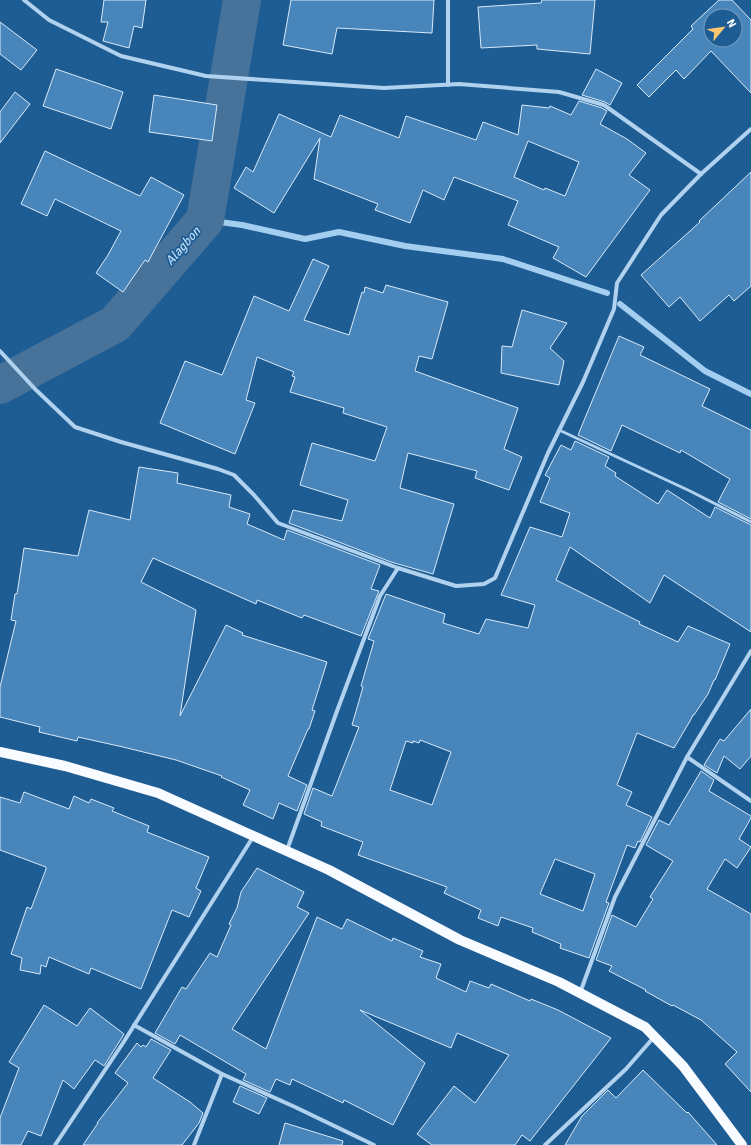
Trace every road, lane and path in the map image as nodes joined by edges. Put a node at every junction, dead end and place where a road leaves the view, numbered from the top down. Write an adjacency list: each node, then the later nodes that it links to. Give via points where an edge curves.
1 (24, 0): 3 (street, via 49,20 121,56 206,76 384,88)
2 (448, 0): 3 (street)
3 (448, 85): 5 (street, via 558,92 604,105)
4 (751, 129): 5 (street)
5 (700, 174): 7 (street, via 660,215 617,283 614,309)
6 (0, 351): 9 (street, via 75,427 234,475 278,522)
7 (559, 430): 8 (lane); 9 (street, via 495,578 484,584 456,586)
8 (751, 522)
9 (398, 568): 15 (street, via 380,596)
10 (751, 651): 12 (street)
11 (0, 752): 14 (main road, via 64,766 158,792)
12 (687, 757): 13 (street); 16 (street, via 615,897)
13 (751, 801)
14 (255, 835): 15 (main road); 17 (street)
15 (287, 851): 16 (main road, via 329,870 460,940)
16 (580, 993): 18 (main road, via 645,1027)
17 (134, 1025): 19 (street); 20 (street)
18 (654, 1036): 23 (street, via 626,1069); 24 (main road, via 682,1066)
19 (222, 1074): 21 (street); 22 (street)
20 (55, 1145)
21 (194, 1145)
22 (374, 1145)
23 (545, 1145)
24 (742, 1145)

